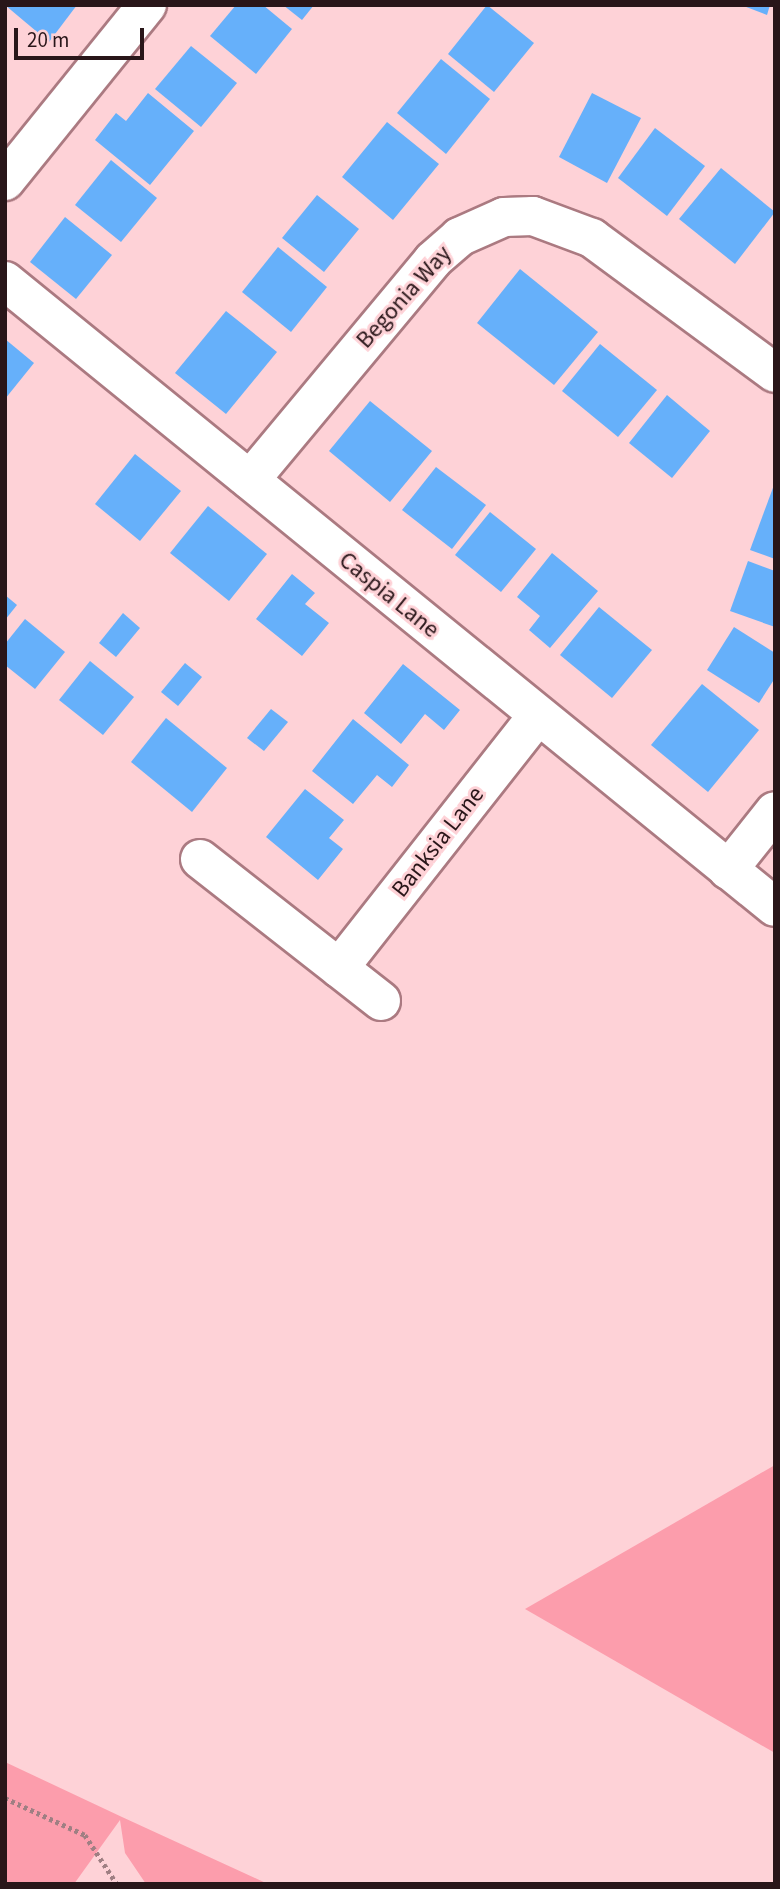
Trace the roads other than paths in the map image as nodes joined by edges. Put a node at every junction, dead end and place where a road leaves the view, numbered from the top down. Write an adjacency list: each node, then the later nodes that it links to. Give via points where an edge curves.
1 (147, 5): 2 (street)
2 (5, 181)
3 (5, 281): 5 (street, Caspia Lane)
4 (775, 373): 5 (street, Begonia Way, via 592,239 533,216 504,217 459,237 433,260)
5 (250, 480): 6 (street, Caspia Lane)
6 (537, 716): 9 (street, Caspia Lane); 11 (street, Banksia Lane)
7 (775, 811): 9 (street)
8 (200, 859): 11 (street)
9 (728, 870): 10 (street, Caspia Lane)
10 (775, 907)
11 (339, 968): 12 (street)
12 (381, 1001)

